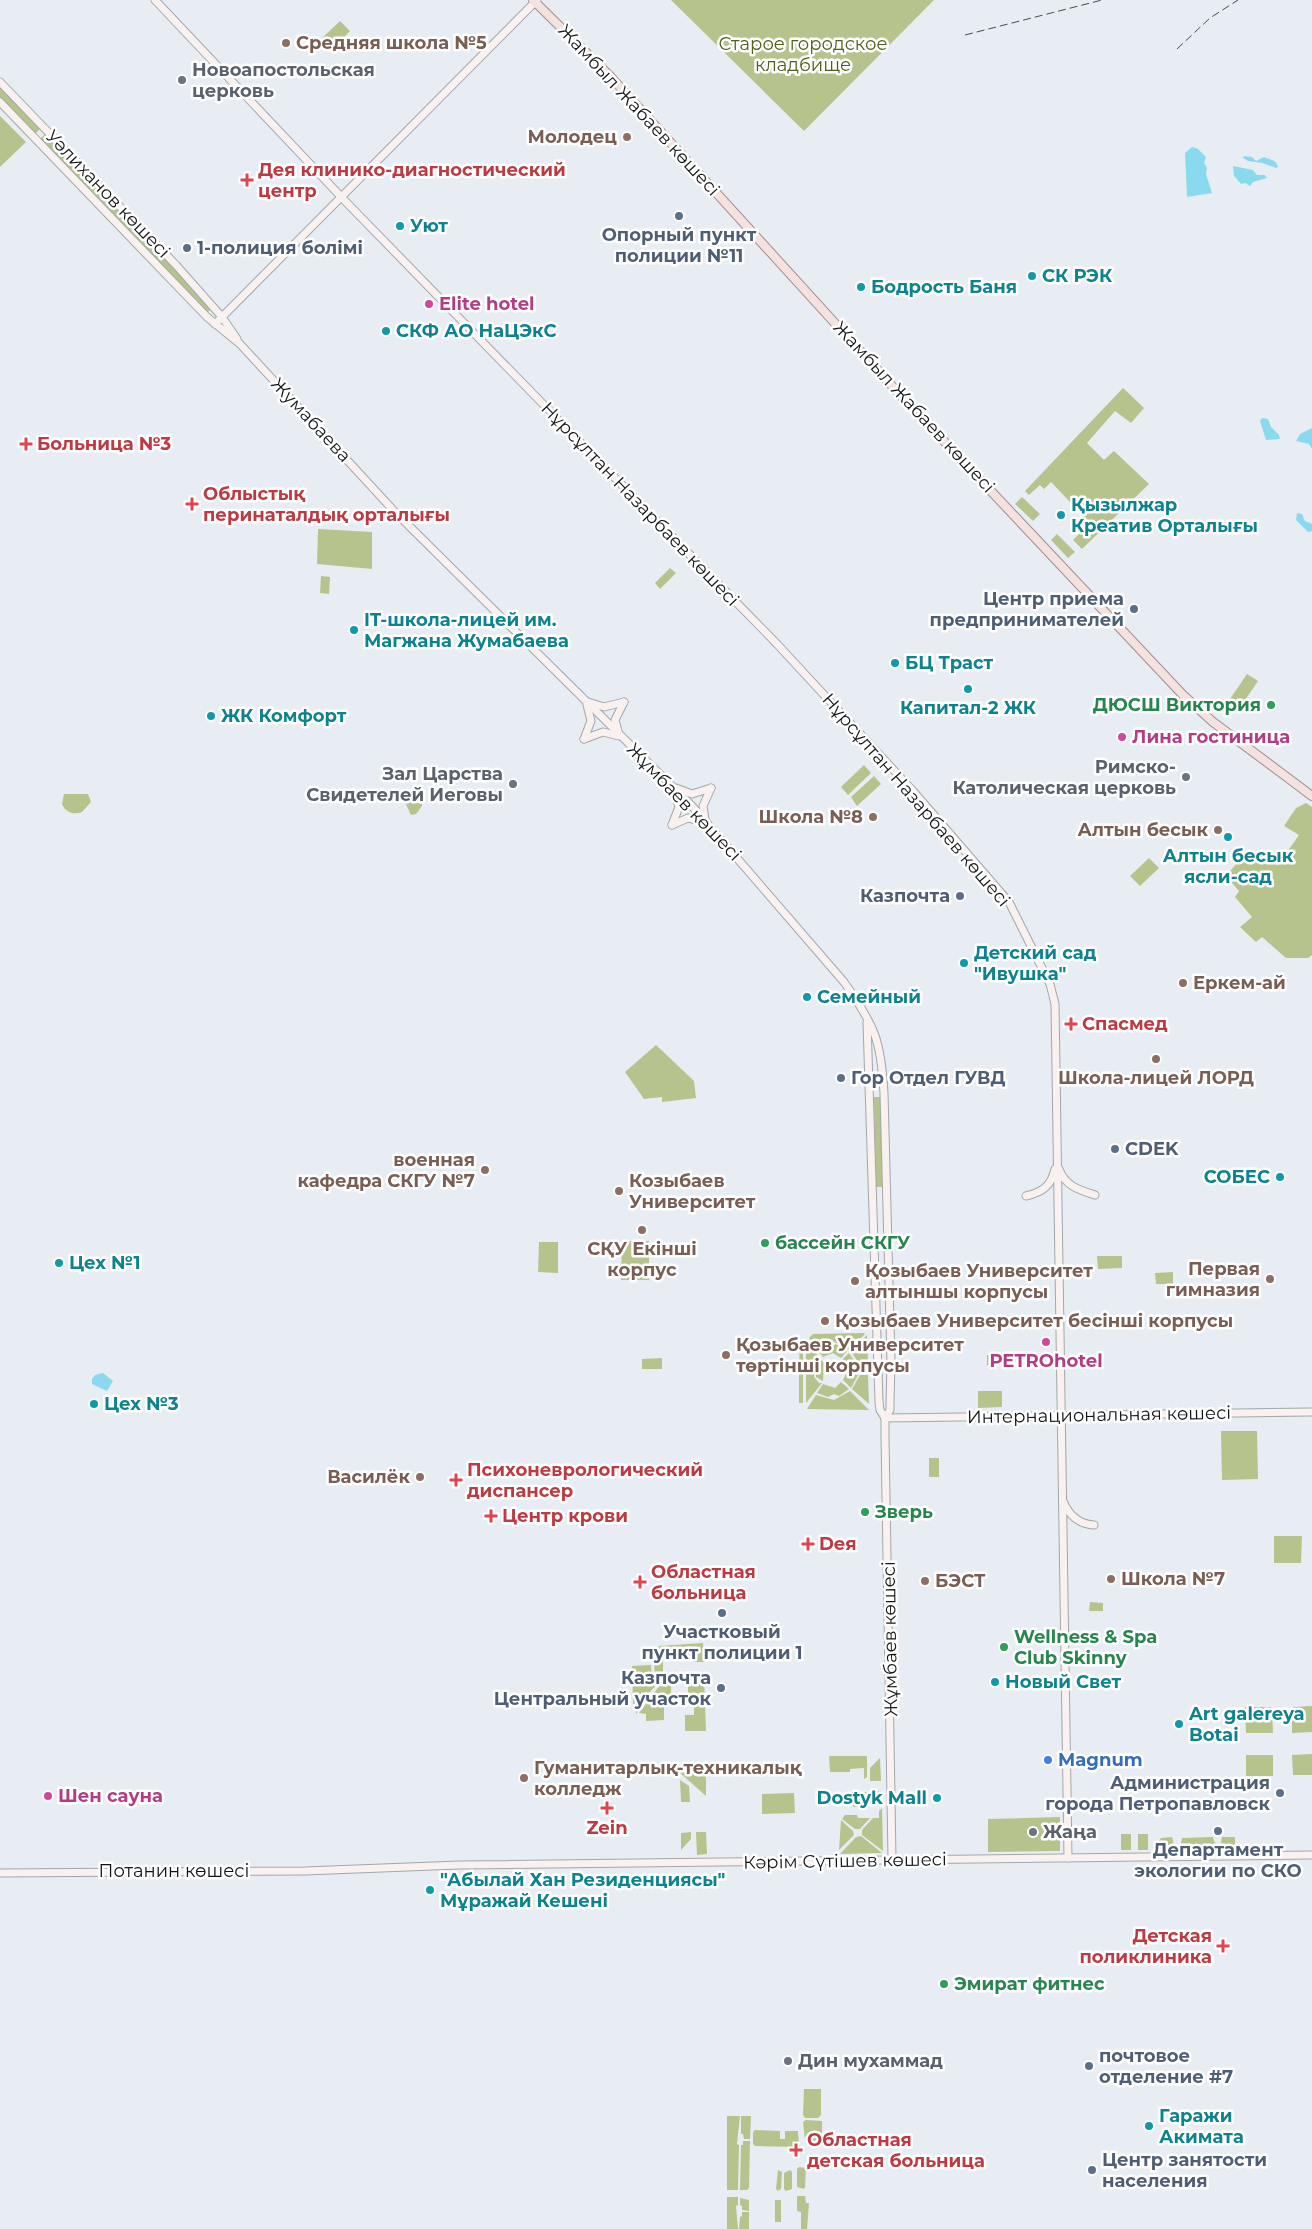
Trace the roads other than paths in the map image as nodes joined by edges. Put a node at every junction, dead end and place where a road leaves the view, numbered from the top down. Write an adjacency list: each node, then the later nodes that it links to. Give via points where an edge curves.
1 (155, 0): 5 (main road, Нұрсұлтан Назарбаев көшесі)
2 (535, 1): 5 (main road); 13 (main road, Жамбыл Жабаев көшесі, via 650,119 893,387 1177,688 1213,722)
3 (0, 82): 6 (main road, Уәлиханов көшесі)
4 (0, 102): 7 (main road, Уәлиханов көшесі)
5 (342, 197): 6 (main road); 16 (main road, Нұрсұлтан Назарбаев көшесі, via 817,686 920,798 1009,902 1050,984 1055,1001)
6 (222, 317): 7 (main road); 8 (main road)
7 (215, 324): 8 (main road, Жумабаева)
8 (240, 344): 9 (main road, Жумабаева, via 395,512)
9 (488, 605): 10 (main road, Жұмбаев көшесі)
10 (584, 701): 11 (main road, Жұмбаев көшесі); 11 (main road, via 591,718 584,739 604,732); 11 (main road, via 604,707 624,702 615,722)
11 (622, 737): 12 (main road, Жұмбаев көшесі)
12 (672, 787): 14 (main road, Жұмбаев көшесі); 14 (main road, via 679,805 672,825 691,818); 14 (main road, via 692,794 711,788 702,808)
13 (1312, 796)
14 (708, 824): 15 (main road, Жұмбаев көшесі, via 844,982)
15 (865, 1011): 21 (main road, Жұмбаев көшесі, via 869,1042 879,1402); 21 (main road, Жұмбаев көшесі, via 881,1052 884,1093 890,1362 890,1410)
16 (1057, 1159): 17 (main road, via 1066,1183); 18 (main road, via 1054,1175 1047,1187); 20 (main road, Нұрсұлтан Назарбаев көшесі)
17 (1095, 1195)
18 (1026, 1196)
19 (1312, 1412): 20 (main road, Интернациональная көшесі)
20 (1061, 1415): 21 (main road, Интернациональная көшесі); 22 (main road, Нұрсұлтан Назарбаев көшесі)
21 (885, 1418): 26 (main road, Жұмбаев көшесі)
22 (1062, 1499): 23 (main road, via 1077,1521); 25 (main road, Нұрсұлтан Назарбаев көшесі)
23 (1094, 1525)
24 (1312, 1855): 25 (main road, Кәрім Сүтішев көшесі)
25 (1068, 1858): 26 (main road, Кәрім Сүтішев көшесі)
26 (892, 1859): 27 (main road, Кәрім Сүтішев көшесі)
27 (347, 1869): 28 (main road, Потанин көшесі)
28 (0, 1873)

